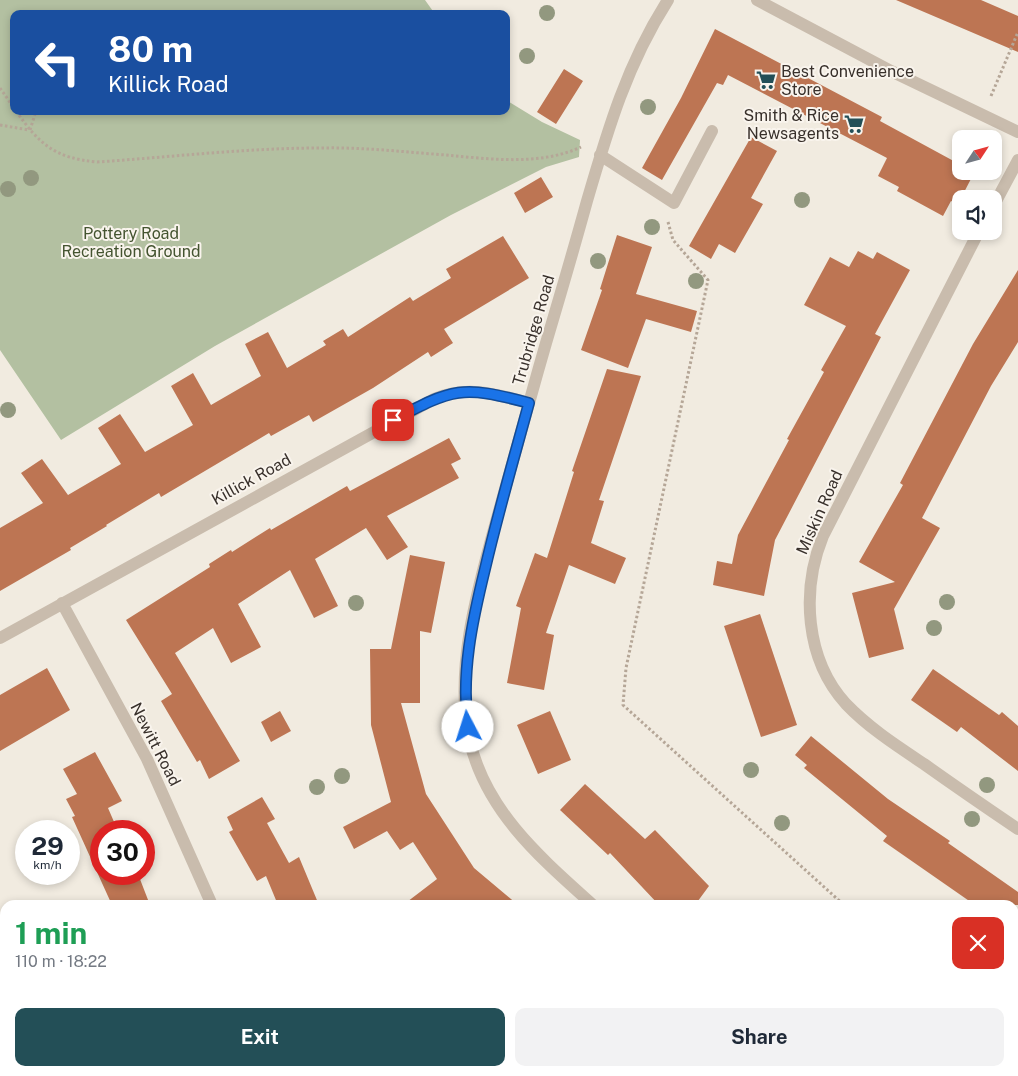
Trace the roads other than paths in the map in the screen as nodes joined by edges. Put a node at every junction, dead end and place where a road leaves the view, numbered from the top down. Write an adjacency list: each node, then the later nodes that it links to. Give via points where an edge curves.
1 (668, 0): 5 (street, Trubridge Road, via 630,70)
2 (757, 0): 4 (street, via 891,71)
3 (712, 131): 5 (street, via 674,203)
4 (1018, 132)
5 (600, 155): 9 (street, Trubridge Road)
6 (1018, 160): 7 (street)
7 (1002, 190)
8 (974, 240): 12 (street, Miskin Road, via 823,536 814,556 808,603 820,658 845,703 885,738)
9 (529, 403): 10 (street, Killick Road, via 475,391 452,392 434,399); 14 (street, Trubridge Road, via 477,600 468,648 466,712 470,742 480,773 506,819 525,842)
10 (62, 603): 11 (street, Killick Road); 13 (street, Newitt Road, via 147,759)
11 (0, 638)
12 (1018, 829)
13 (210, 900)
14 (588, 900)

